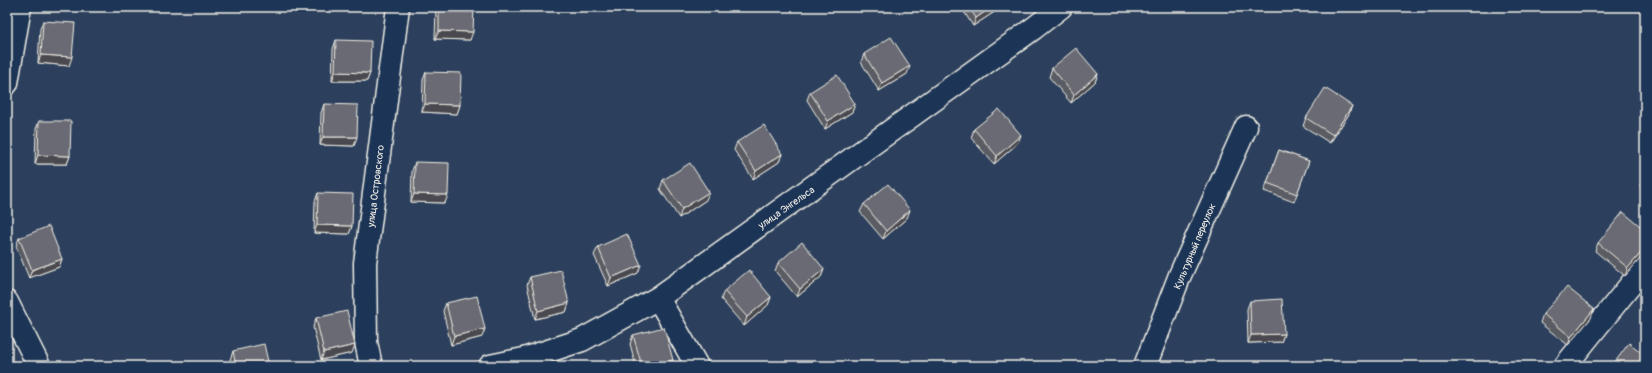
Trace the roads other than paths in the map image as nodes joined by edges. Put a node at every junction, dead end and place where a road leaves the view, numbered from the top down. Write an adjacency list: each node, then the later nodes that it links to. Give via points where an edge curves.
1 (20, 7): 4 (street)
2 (398, 7): 10 (street, улица Островского, via 365,263 366,342)
3 (1061, 7): 7 (street, улица Энгельса)
4 (7, 83)
5 (1246, 128): 13 (street, Культурный переулок, via 1180,275)
6 (1645, 267): 14 (street)
7 (658, 298): 11 (street, улица Энгельса, via 582,340 524,359); 12 (street)
8 (7, 302): 9 (street)
9 (39, 366)
10 (371, 366)
11 (490, 366)
12 (697, 366)
13 (1145, 366)
14 (1565, 366)

